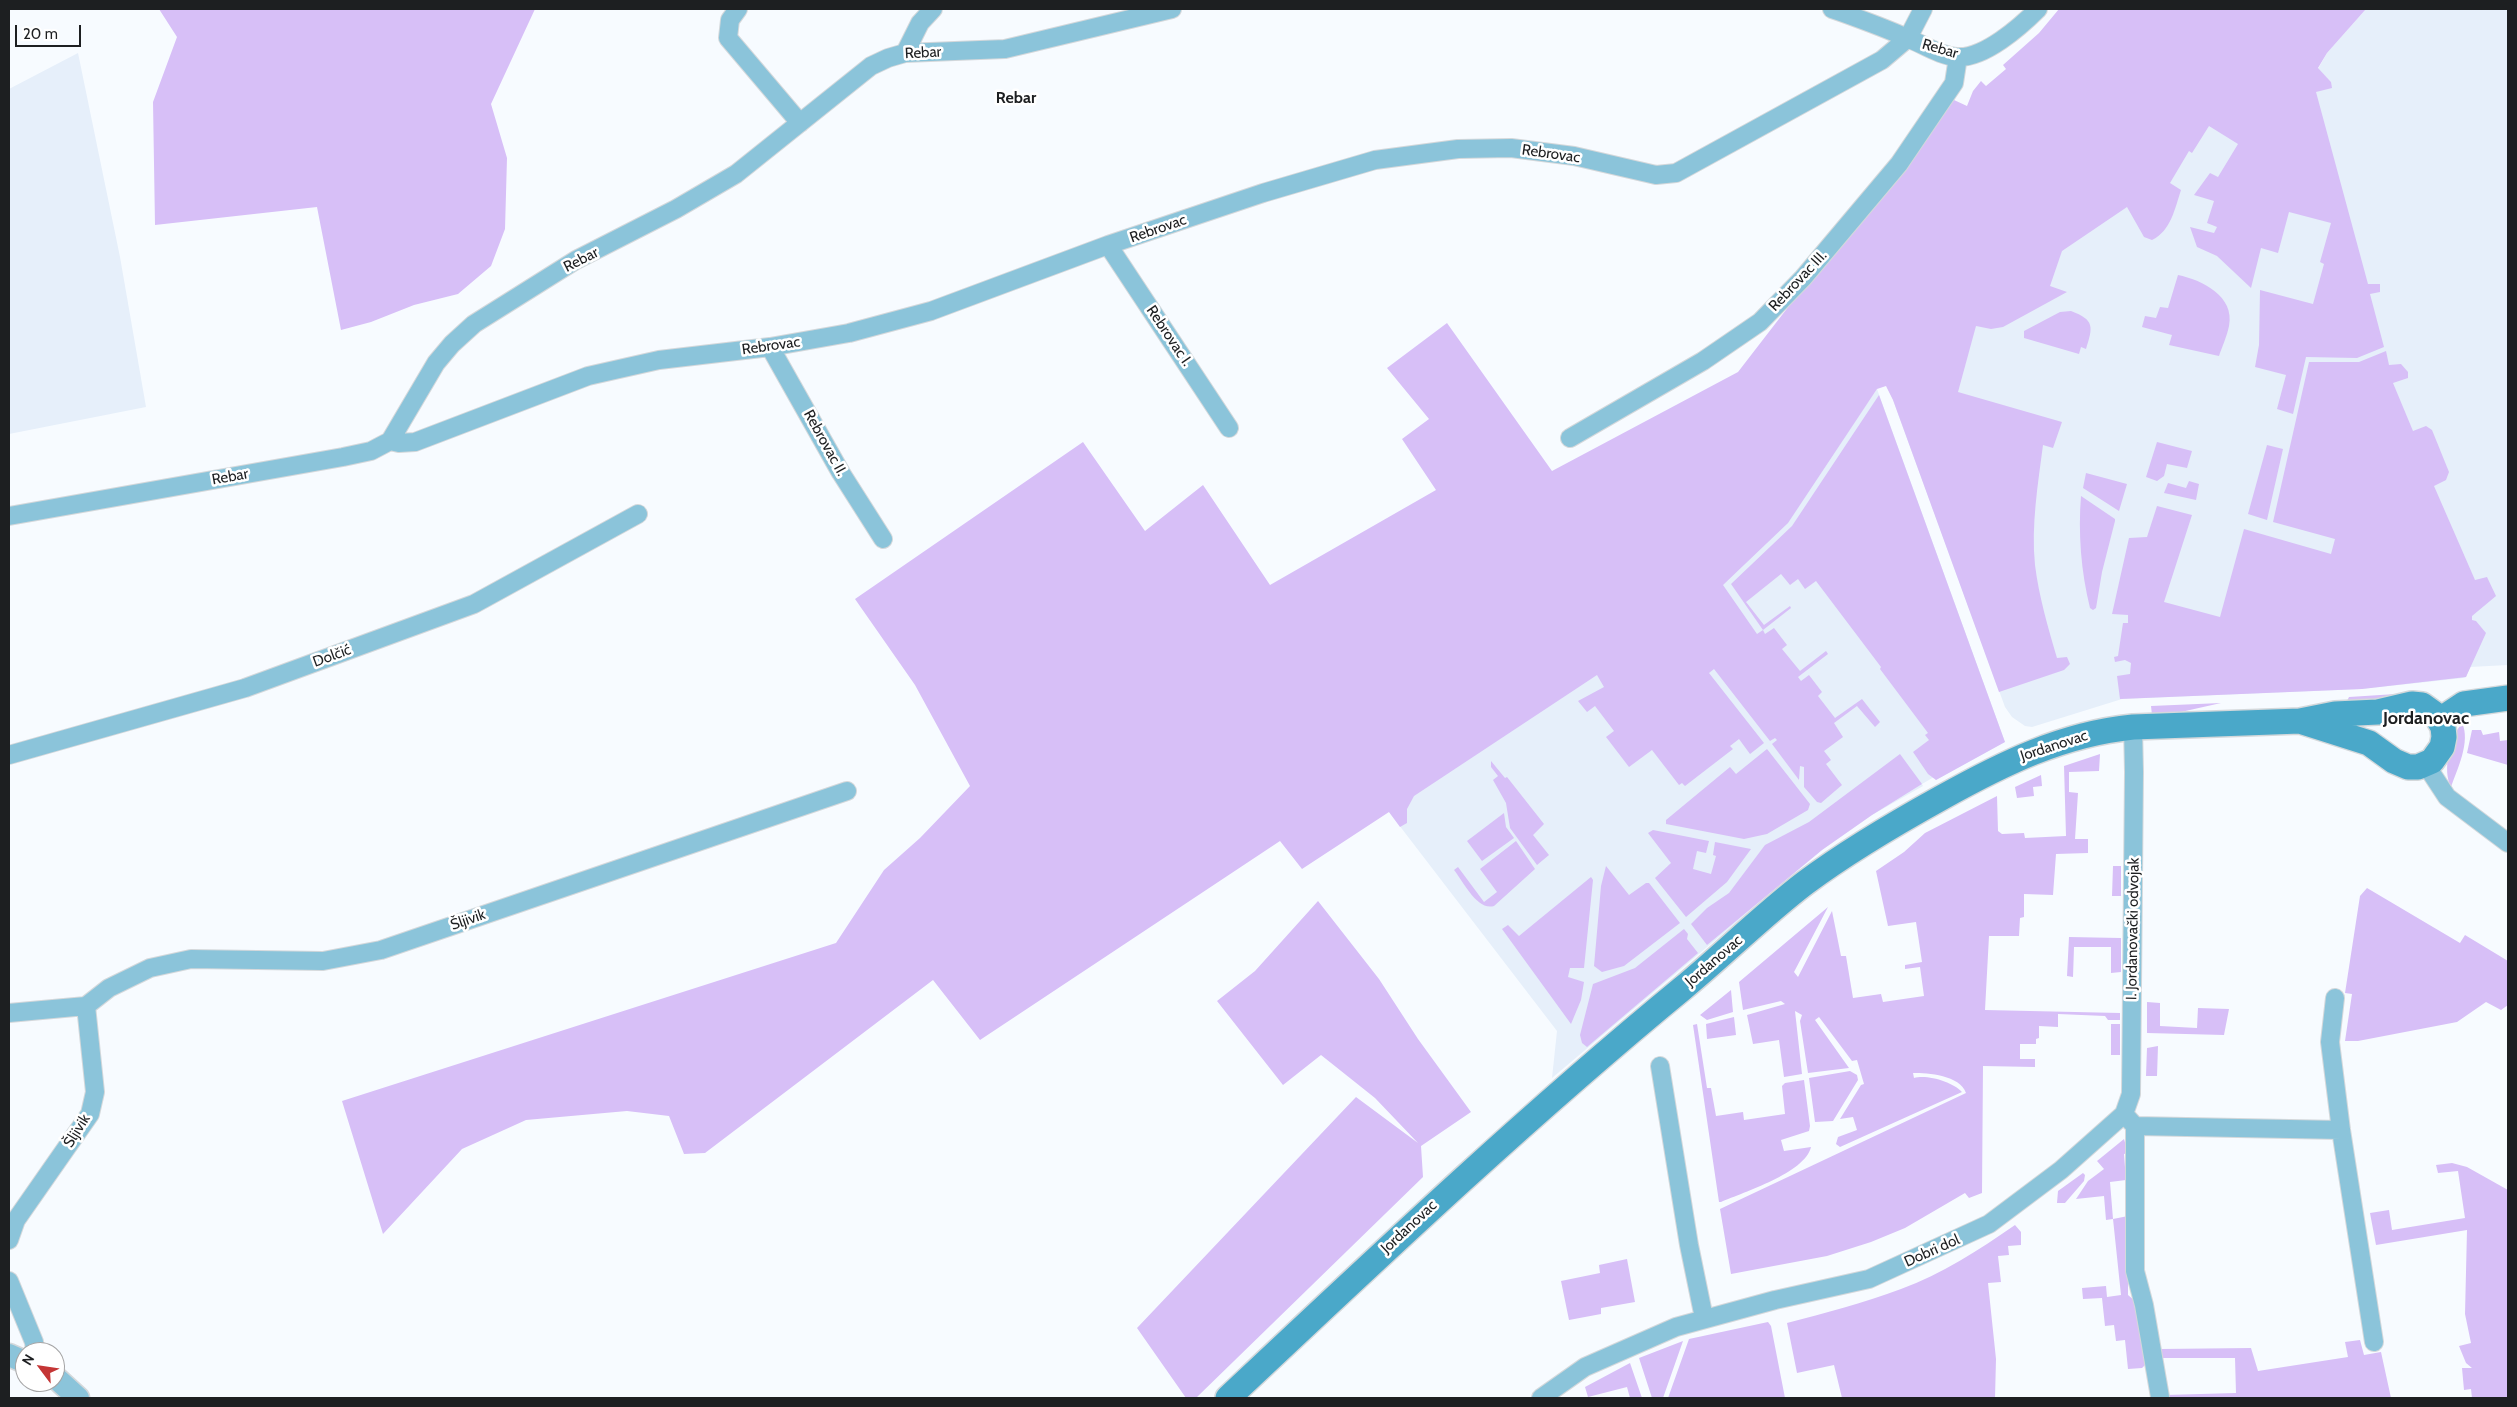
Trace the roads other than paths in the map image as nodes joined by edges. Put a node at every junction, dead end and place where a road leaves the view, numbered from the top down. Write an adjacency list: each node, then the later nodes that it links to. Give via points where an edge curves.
1 (738, 9): 10 (street, via 730,20 728,38)
2 (933, 9): 8 (street, via 920,23)
3 (1172, 9): 8 (street, Rebar, via 1005,49)
4 (1832, 9): 7 (street, Rebar)
5 (1923, 9): 7 (street)
6 (2038, 9): 9 (street, Rebar, via 2016,31 1987,48)
7 (1908, 38): 9 (street, Rebar, via 1932,50); 11 (street, Rebrovac, via 1882,60 1676,173 1656,175 1574,156 1511,148 1458,149 1375,160 1263,192)
8 (905, 52): 10 (street, Rebar, via 871,66)
9 (1958, 57): 14 (street, Rebrovac III., via 1954,83 1900,164 1803,278 1760,322 1703,361)
10 (800, 123): 15 (street, Rebar, via 736,174 676,210 576,260 474,324 436,363)
11 (1108, 245): 12 (street, Rebrovac, via 931,311 849,333); 13 (street, Rebrovac I.)
12 (770, 347): 15 (street, Rebrovac, via 659,360 588,376 415,442 399,444); 18 (street, Rebrovac II., via 841,473)
13 (1229, 428)
14 (1570, 438)
15 (390, 440): 17 (street, Rebar, via 371,451 343,457)
16 (638, 514): 24 (street, Dolčić, via 474,604 245,688)
17 (9, 516)
18 (883, 539)
19 (2508, 698): 21 (main road, via 2464,704)
20 (2396, 708): 21 (main road, via 2412,704 2422,706); 22 (main road); 25 (main road, via 2382,729 2381,739)
21 (2440, 720): 26 (main road, via 2444,737 2442,747)
22 (2300, 721): 23 (main road, Jordanovac); 25 (main road, via 2369,743)
23 (2133, 727): 33 (street, I. Jordanovački odvojak); 43 (main road, Jordanovac, via 2068,739 2013,760 1882,830 1804,884 1551,1098)
24 (9, 755)
25 (2389, 758): 26 (main road, via 2408,767)
26 (2426, 765): 28 (street, via 2447,797)
27 (847, 791): 30 (street, Šljivik, via 381,950 323,961 192,959 150,968 110,988)
28 (2508, 843)
29 (2335, 998): 34 (street, via 2330,1042)
30 (86, 1006): 31 (street); 35 (street, Šljivik, via 94,1092 90,1114 16,1220)
31 (9, 1013)
32 (1660, 1066): 37 (street)
33 (2130, 1120): 34 (street); 37 (street, Dobri dol, via 1989,1224 1869,1279); 41 (street, I. Jordanovački odvojak, via 2135,1271)
34 (2341, 1130): 39 (street)
35 (9, 1240)
36 (9, 1281): 38 (street)
37 (1704, 1318): 44 (street, Dobri dol, via 1585,1366)
38 (34, 1342)
39 (2374, 1342)
40 (65, 1386): 42 (street)
41 (2160, 1397)
42 (78, 1398)
43 (1228, 1398)
44 (1541, 1398)

